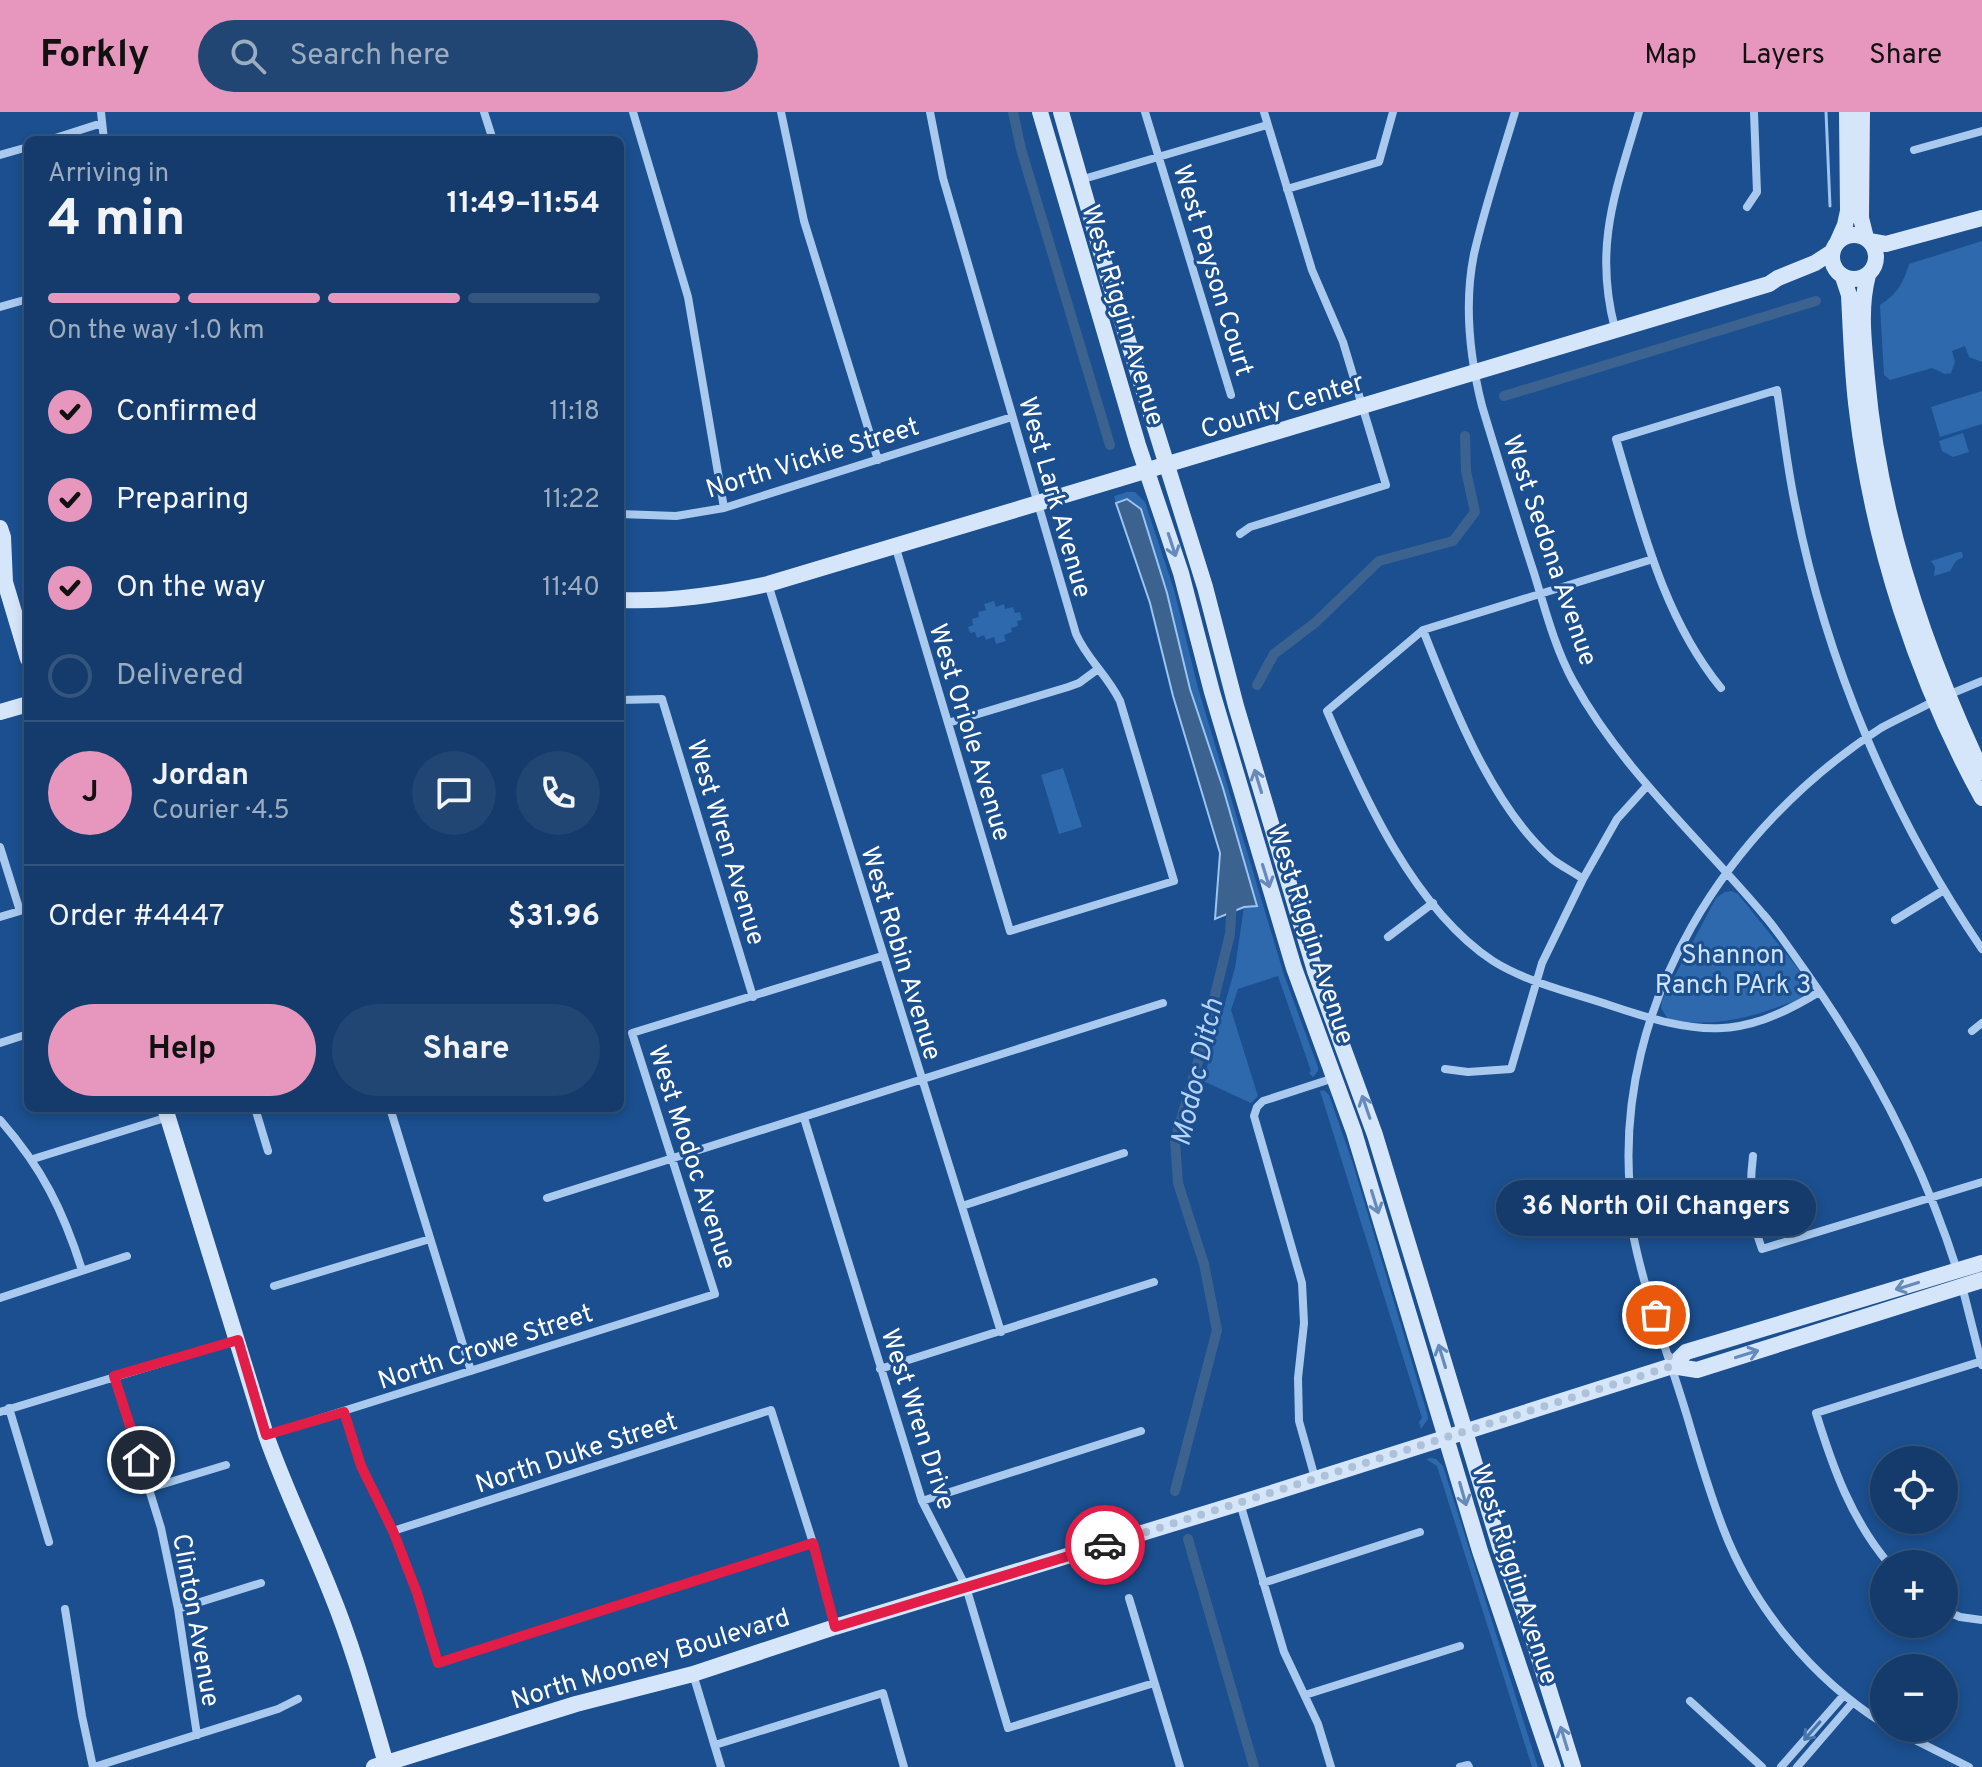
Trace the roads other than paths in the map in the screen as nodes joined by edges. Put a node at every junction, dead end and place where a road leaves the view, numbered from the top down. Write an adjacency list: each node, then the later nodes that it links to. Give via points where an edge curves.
1 (101, 112): 17 (street)
2 (484, 112): 22 (street)
3 (633, 112): 48 (street, via 688,297)
4 (781, 112): 44 (street, via 804,221)
5 (930, 112): 43 (street, West Lark Avenue, via 943,178)
6 (1040, 112): 46 (street, West Riggin Avenue)
7 (1050, 112): 27 (street, via 1066,168)
8 (1061, 112): 27 (street, West Riggin Avenue)
9 (1145, 112): 26 (street, West Payson Court)
10 (1264, 112): 18 (street)
11 (1393, 112): 28 (street, via 1379,162)
12 (1515, 112): 40 (street, West Sedona Avenue, via 1474,256)
13 (1639, 112): 39 (street, via 1606,235 1605,282)
14 (1754, 112): 29 (street, via 1757,192)
15 (1847, 112): 33 (street, via 1848,211)
16 (1862, 112): 32 (street, via 1861,218)
17 (102, 123): 20 (street); 21 (street)
18 (1267, 125): 26 (street); 28 (street)
19 (1982, 131): 24 (street)
20 (61, 136)
21 (104, 136)
22 (492, 136)
23 (24, 148): 25 (street)
24 (1914, 150)
25 (0, 155)
26 (1159, 156): 27 (street); 41 (street, West Payson Court)
27 (1079, 180): 45 (street, West Riggin Avenue)
28 (1287, 189): 42 (street)
29 (1747, 207)
30 (1982, 218): 31 (street)
31 (1961, 225): 32 (street, via 1886,244); 34 (street, via 1893,253)
32 (1867, 240): 33 (street, via 1849,235); 34 (street, via 1876,251)
33 (1834, 248): 35 (street, via 1832,263); 36 (street, County Center)
34 (1871, 271): 35 (street, via 1857,279); 63 (street, via 1863,295 1870,409 1904,575)
35 (1841, 276): 36 (street, County Center, via 1827,273); 63 (street, via 1849,295 1857,411 1871,493 1895,592)
36 (1769, 284): 39 (street, County Center)
37 (24, 300): 38 (street)
38 (0, 307)
39 (1615, 329): 40 (street, County Center)
40 (1474, 372): 42 (street, County Center); 56 (street, West Sedona Avenue)
41 (1231, 395)
42 (1362, 406): 45 (street, County Center); 51 (street, via 1386,485)
43 (1012, 417): 44 (street, North Vickie Street); 47 (street, West Lark Avenue)
44 (878, 460): 48 (street, North Vickie Street)
45 (1166, 465): 46 (street, County Center); 129 (street, West Riggin Avenue, one-way to 45, via 1375,1135 1315,971)
46 (1147, 471): 47 (street, County Center); 93 (street, West Riggin Avenue, one-way to 93, via 1291,958)
47 (1037, 504): 52 (street, County Center); 60 (street, West Lark Avenue, via 1076,634)
48 (724, 508): 49 (street, North Vickie Street, via 676,516)
49 (624, 514)
50 (0, 528): 54 (street)
51 (1240, 534)
52 (895, 545): 55 (street, County Center); 67 (street, West Oriole Avenue)
53 (1653, 559): 56 (street); 62 (street, via 1678,622); 68 (street, via 1616,439 1777,390 1807,555)
54 (2, 578): 59 (street)
55 (768, 584): 57 (street, County Center, via 710,597); 82 (street, West Robin Avenue)
56 (1540, 594): 58 (street); 70 (street, West Sedona Avenue, via 1572,679)
57 (624, 600)
58 (1423, 630): 74 (street, via 1457,714 1494,784 1528,833); 76 (street, via 1327,711 1374,813)
59 (24, 647)
60 (1098, 669): 67 (street, via 1068,687); 79 (street, West Lark Avenue, via 1120,701 1174,881)
61 (1982, 681): 63 (street)
62 (1721, 688)
63 (1941, 698): 68 (street); 69 (street); 71 (street)
64 (624, 700): 85 (street, West Wren Avenue, via 662,699)
65 (24, 705): 66 (street)
66 (0, 712)
67 (948, 723): 79 (street, West Oriole Avenue)
68 (1867, 738): 73 (street, via 1781,809); 75 (street)
69 (1982, 772)
70 (1646, 787): 73 (street, West Sedona Avenue); 74 (street, via 1617,819)
71 (1982, 798)
72 (0, 847): 77 (street, via 20,911)
73 (1727, 871): 84 (street, West Sedona Avenue); 87 (street, via 1670,966)
74 (1583, 879): 83 (street)
75 (1944, 890): 78 (street); 81 (street)
76 (1433, 903): 80 (street); 83 (street, via 1495,962)
77 (0, 917)
78 (1895, 920)
79 (1010, 931)
80 (1388, 937)
81 (1982, 949)
82 (882, 956): 85 (street); 94 (street, West Robin Avenue)
83 (1537, 980): 87 (street); 92 (street, via 1511,1069)
84 (1819, 992): 87 (street, via 1771,1018 1730,1029 1688,1028); 107 (street, West Sedona Avenue, via 1899,1126)
85 (753, 997): 104 (street, West Modoc Avenue, via 632,1033)
86 (1163, 1003): 94 (street)
87 (1650, 1019): 122 (street, via 1629,1106 1627,1164 1633,1232)
88 (1982, 1023): 89 (street)
89 (1972, 1031)
90 (24, 1035): 91 (street)
91 (0, 1043)
92 (1445, 1069)
93 (1334, 1078): 131 (street, West Riggin Avenue, one-way to 131); 133 (street, via 1263,1101 1254,1116 1302,1283 1299,1421)
94 (921, 1080): 98 (street); 108 (street, West Robin Avenue)
95 (166, 1112): 103 (street); 120 (street)
96 (256, 1112): 100 (street)
97 (391, 1112): 109 (street)
98 (804, 1118): 104 (street); 123 (street, West Wren Drive)
99 (0, 1120): 103 (street)
100 (268, 1151)
101 (1124, 1153): 108 (street)
102 (1753, 1156): 107 (street, via 1750,1187 1762,1249)
103 (33, 1159): 112 (street, via 60,1209)
104 (672, 1160): 106 (street); 117 (street, West Modoc Avenue)
105 (1982, 1182): 107 (street)
106 (547, 1198)
107 (1931, 1198): 113 (street, West Sedona Avenue)
108 (962, 1206): 119 (street, West Robin Avenue)
109 (430, 1239): 116 (street); 124 (street)
110 (127, 1256): 112 (street)
111 (1982, 1263): 113 (street, North Mooney Boulevard)
112 (82, 1270): 118 (street)
113 (1960, 1278): 114 (street, North Mooney Boulevard); 121 (street, West Sedona Avenue); 122 (street, North Mooney Boulevard, via 1697,1370)
114 (1982, 1280)
115 (1154, 1282): 119 (street)
116 (274, 1286)
117 (715, 1294): 124 (street, North Crowe Street)
118 (0, 1298)
119 (1001, 1332): 123 (street)
120 (238, 1340): 125 (street); 130 (street)
121 (1982, 1363): 141 (street, via 1816,1413 1843,1492)
122 (1672, 1366): 129 (street, North Mooney Boulevard); 155 (street, via 1710,1494 1739,1563 1787,1637)
123 (880, 1369): 135 (street, West Wren Drive)
124 (471, 1371): 127 (street, North Crowe Street)
125 (114, 1376): 126 (street); 134 (street, Clinton Avenue)
126 (4, 1410): 139 (street)
127 (344, 1412): 130 (street, North Crowe Street); 137 (street, via 361,1466)
128 (1141, 1431): 135 (street)
129 (1464, 1431): 131 (street, North Mooney Boulevard); 170 (street, West Riggin Avenue, one-way to 129)
130 (266, 1435): 163 (street, via 331,1592)
131 (1446, 1436): 133 (street, North Mooney Boulevard); 169 (street, West Riggin Avenue, one-way to 169)
132 (226, 1465): 134 (street)
133 (1315, 1478): 136 (street, North Mooney Boulevard)
134 (150, 1488): 147 (street, Clinton Avenue)
135 (922, 1501): 144 (street, West Wren Drive)
136 (1240, 1503): 143 (street); 144 (street, North Mooney Boulevard)
137 (393, 1531): 140 (street, via 438,1663); 140 (street, North Duke Street, via 771,1410)
138 (1420, 1532): 143 (street)
139 (49, 1542)
140 (813, 1543): 150 (street)
141 (1879, 1550)
142 (261, 1583): 147 (street)
143 (1263, 1583): 154 (street, via 1287,1660)
144 (966, 1587): 150 (street, North Mooney Boulevard); 153 (street, West Wren Drive, via 1008,1728)
145 (1129, 1598): 153 (street)
146 (65, 1609): 164 (street)
147 (178, 1609): 160 (street, Clinton Avenue)
148 (1958, 1616): 149 (street)
149 (1982, 1620)
150 (835, 1627): 152 (street, North Mooney Boulevard)
151 (1460, 1646): 154 (street)
152 (693, 1674): 162 (street); 163 (street, North Mooney Boulevard, via 576,1704)
153 (1154, 1683): 167 (street)
154 (1305, 1695): 168 (street)
155 (1844, 1695): 158 (street); 172 (street, one-way to 172)
156 (298, 1699): 160 (street)
157 (1690, 1701): 171 (street)
158 (1853, 1702): 159 (street); 173 (street)
159 (1870, 1714)
160 (197, 1735): 164 (street)
161 (1919, 1742): 174 (street)
162 (715, 1745): 165 (street); 166 (street, via 883,1693)
163 (382, 1766)
164 (94, 1767)
165 (721, 1767)
166 (904, 1767)
167 (1180, 1767)
168 (1331, 1767)
169 (1553, 1767)
170 (1573, 1767)
171 (1762, 1767)
172 (1781, 1767)
173 (1797, 1767)
174 (1969, 1767)

